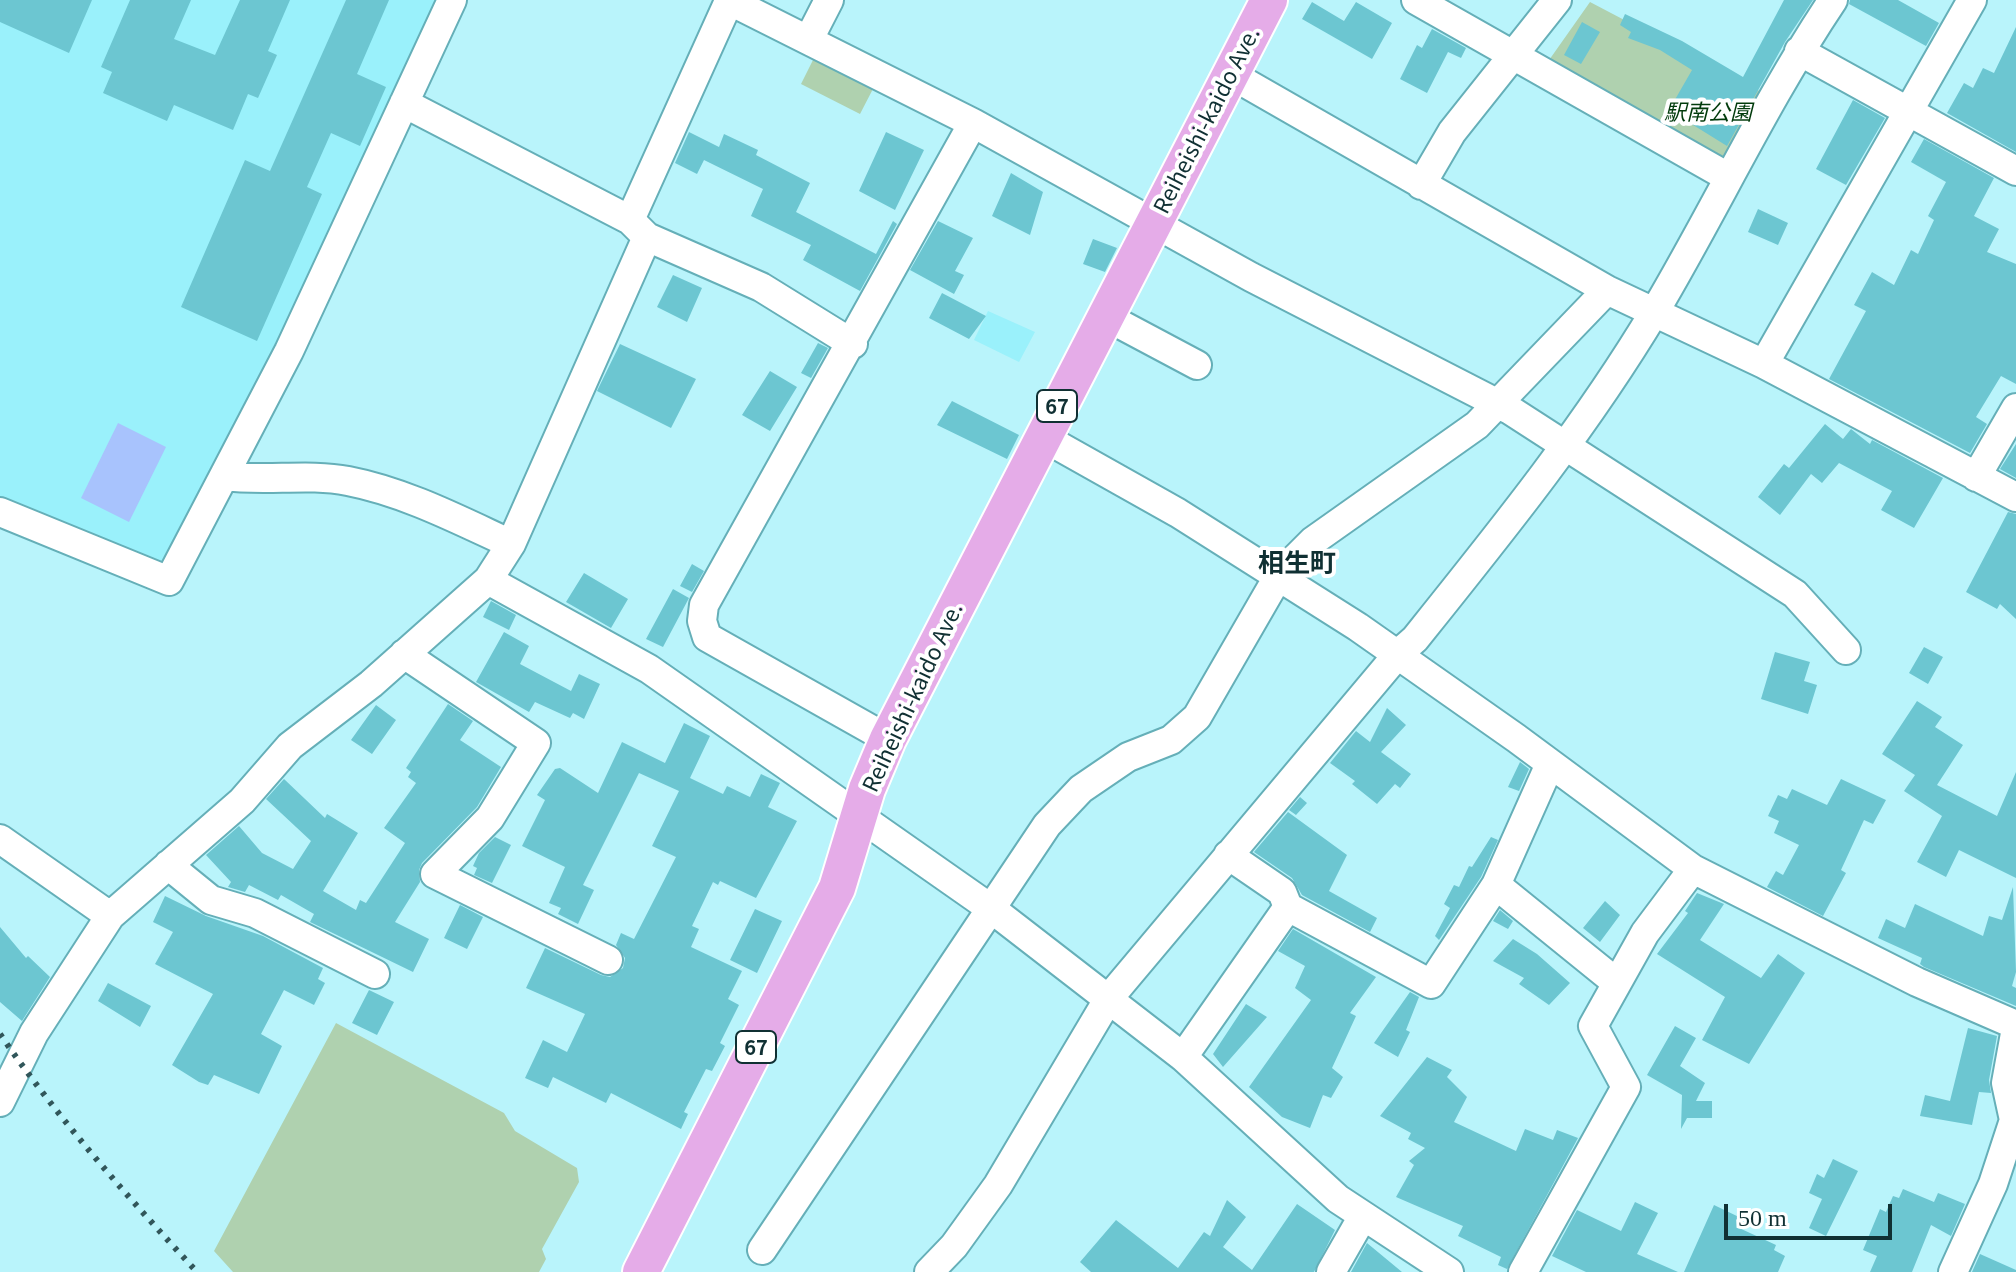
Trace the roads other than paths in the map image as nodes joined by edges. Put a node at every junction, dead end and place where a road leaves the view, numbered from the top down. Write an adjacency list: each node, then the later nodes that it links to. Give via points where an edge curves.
1 (452, 0): 13 (street)
2 (729, 0): 9 (street); 20 (street)
3 (829, 0): 9 (street)
4 (1269, 0): 12 (main road, Reiheishi-kaido Ave. / 67)
5 (1416, 0): 11 (street)
6 (1557, 0): 11 (street)
7 (1833, 0): 10 (street)
8 (1972, 0): 14 (street)
9 (809, 39): 15 (street)
10 (1799, 51): 14 (street); 17 (street)
11 (1517, 54): 17 (street); 18 (street, via 1452,132)
12 (1230, 74): 18 (street); 19 (main road, Reiheishi-kaido Ave. / 67)
13 (404, 103): 20 (street); 31 (street, via 289,351)
14 (1908, 115): 16 (street); 25 (street)
15 (973, 123): 19 (street); 24 (street)
16 (2016, 171)
17 (1728, 177): 22 (street)
18 (1421, 185): 21 (street)
19 (1153, 223): 23 (main road, Reiheishi-kaido Ave. / 67); 27 (street)
20 (638, 228): 24 (street, via 761,287); 35 (street)
21 (1607, 290): 22 (street); 27 (street)
22 (1655, 310): 25 (street); 30 (street)
23 (1103, 315): 26 (street); 29 (main road, Reiheishi-kaido Ave. / 67)
24 (853, 344): 41 (street, via 704,605 702,621 707,637)
25 (1764, 364): 32 (street)
26 (1197, 365)
27 (1500, 405): 30 (street); 36 (street, via 1313,541)
28 (2016, 408): 32 (street)
29 (1041, 436): 36 (street); 41 (main road, Reiheishi-kaido Ave. / 67)
30 (1568, 446): 38 (street, via 1795,594); 40 (street)
31 (224, 476): 34 (street, via 169,581); 35 (street, via 350,481 430,507)
32 (1976, 477): 33 (street)
33 (2016, 497)
34 (0, 512)
35 (511, 544): 37 (street)
36 (1279, 575): 40 (street); 50 (street, via 1197,717 1171,740 1128,757 1081,789 1047,825)
37 (488, 580): 39 (street); 43 (street, via 649,669)
38 (1846, 650)
39 (404, 654): 46 (street, via 290,746 242,801); 52 (street, via 536,743 490,818 435,874)
40 (1398, 654): 42 (street); 45 (street)
41 (888, 739): 43 (main road, Reiheishi-kaido Ave. / 67)
42 (1550, 764): 47 (street); 48 (street)
43 (858, 817): 50 (street, Reiheishi-kaido Ave.); 62 (main road, 67, via 837,888)
44 (0, 839): 51 (street)
45 (1228, 855): 49 (street, via 1282,892); 55 (street)
46 (168, 865): 51 (street); 53 (street, via 211,900 255,913)
47 (1693, 869): 54 (street, via 1645,933); 56 (street)
48 (1496, 885): 49 (street, via 1431,984); 54 (street)
49 (1288, 907): 57 (street)
50 (993, 910): 55 (street, Reiheishi-kaido Ave.); 61 (street)
51 (110, 916): 58 (street, via 34,1033)
52 (608, 960)
53 (375, 974)
54 (1617, 983): 66 (street, via 1593,1026 1626,1087)
55 (1109, 998): 57 (street, Reiheishi-kaido Ave.); 63 (street, via 998,1185)
56 (2016, 1026): 59 (street, via 2006,1083)
57 (1183, 1057): 60 (street, Reiheishi-kaido Ave.)
58 (0, 1102)
59 (2015, 1120): 67 (street)
60 (1363, 1216): 64 (street); 65 (street, Reiheishi-kaido Ave.)
61 (762, 1250)
62 (641, 1272)
63 (929, 1272)
64 (1331, 1272)
65 (1449, 1272)
66 (1523, 1272)
67 (1953, 1272)

